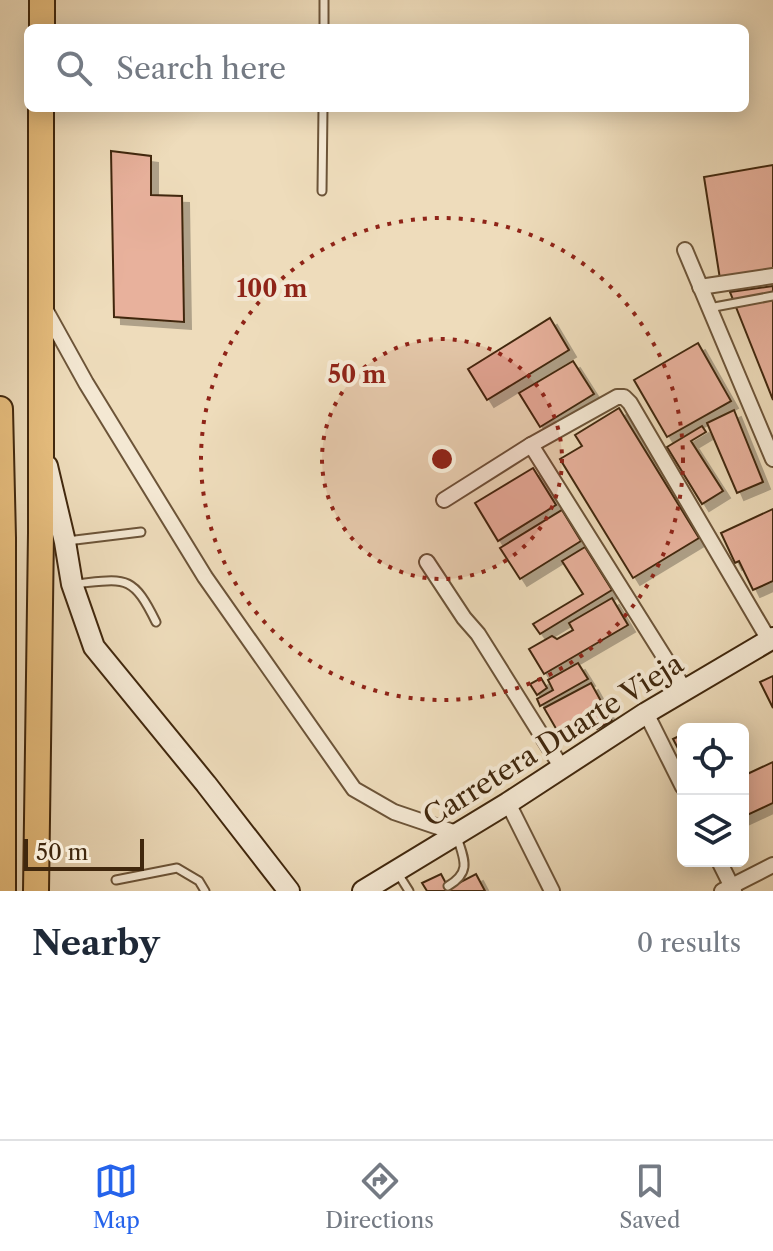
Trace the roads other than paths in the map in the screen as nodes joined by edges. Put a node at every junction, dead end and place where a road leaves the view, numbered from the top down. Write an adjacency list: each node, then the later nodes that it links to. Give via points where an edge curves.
1 (42, 0): 3 (main road)
2 (324, 0): 4 (lane)
3 (42, 24)
4 (324, 24)
5 (41, 112): 12 (main road)
6 (323, 112): 7 (lane)
7 (322, 191)
8 (685, 250): 10 (street)
9 (773, 276): 10 (street)
10 (700, 287): 13 (street)
11 (773, 296): 13 (lane)
12 (41, 301): 15 (main road); 30 (street, via 205,577 354,789 394,812)
13 (709, 308): 17 (street)
14 (0, 409): 37 (main road)
15 (41, 440): 20 (main road); 38 (main road)
16 (531, 445): 18 (street); 24 (street, via 624,397); 25 (street)
17 (773, 459)
18 (444, 500)
19 (141, 532): 20 (lane)
20 (65, 542): 22 (main road)
21 (427, 562): 27 (street)
22 (72, 584): 23 (lane, via 130,584); 40 (main road, via 94,647)
23 (156, 622)
24 (771, 639): 25 (main road, Carretera Duarte Vieja)
25 (685, 690): 26 (main road, Carretera Duarte Vieja)
26 (646, 713): 27 (main road, Carretera Duarte Vieja); 28 (street)
27 (562, 768): 29 (main road, Carretera Duarte Vieja)
28 (677, 775)
29 (508, 803): 30 (main road, Carretera Duarte Vieja); 43 (street)
30 (456, 833): 33 (main road, Carretera Duarte Vieja); 35 (lane, via 465,866)
31 (773, 865): 36 (street)
32 (721, 867): 36 (street)
33 (395, 870): 41 (main road, Carretera Duarte Vieja); 42 (lane)
34 (116, 880): 39 (lane, via 177,868)
35 (448, 886)
36 (729, 889)
37 (3, 891)
38 (36, 891)
39 (205, 891)
40 (289, 891)
41 (363, 891)
42 (409, 891)
43 (552, 891)

